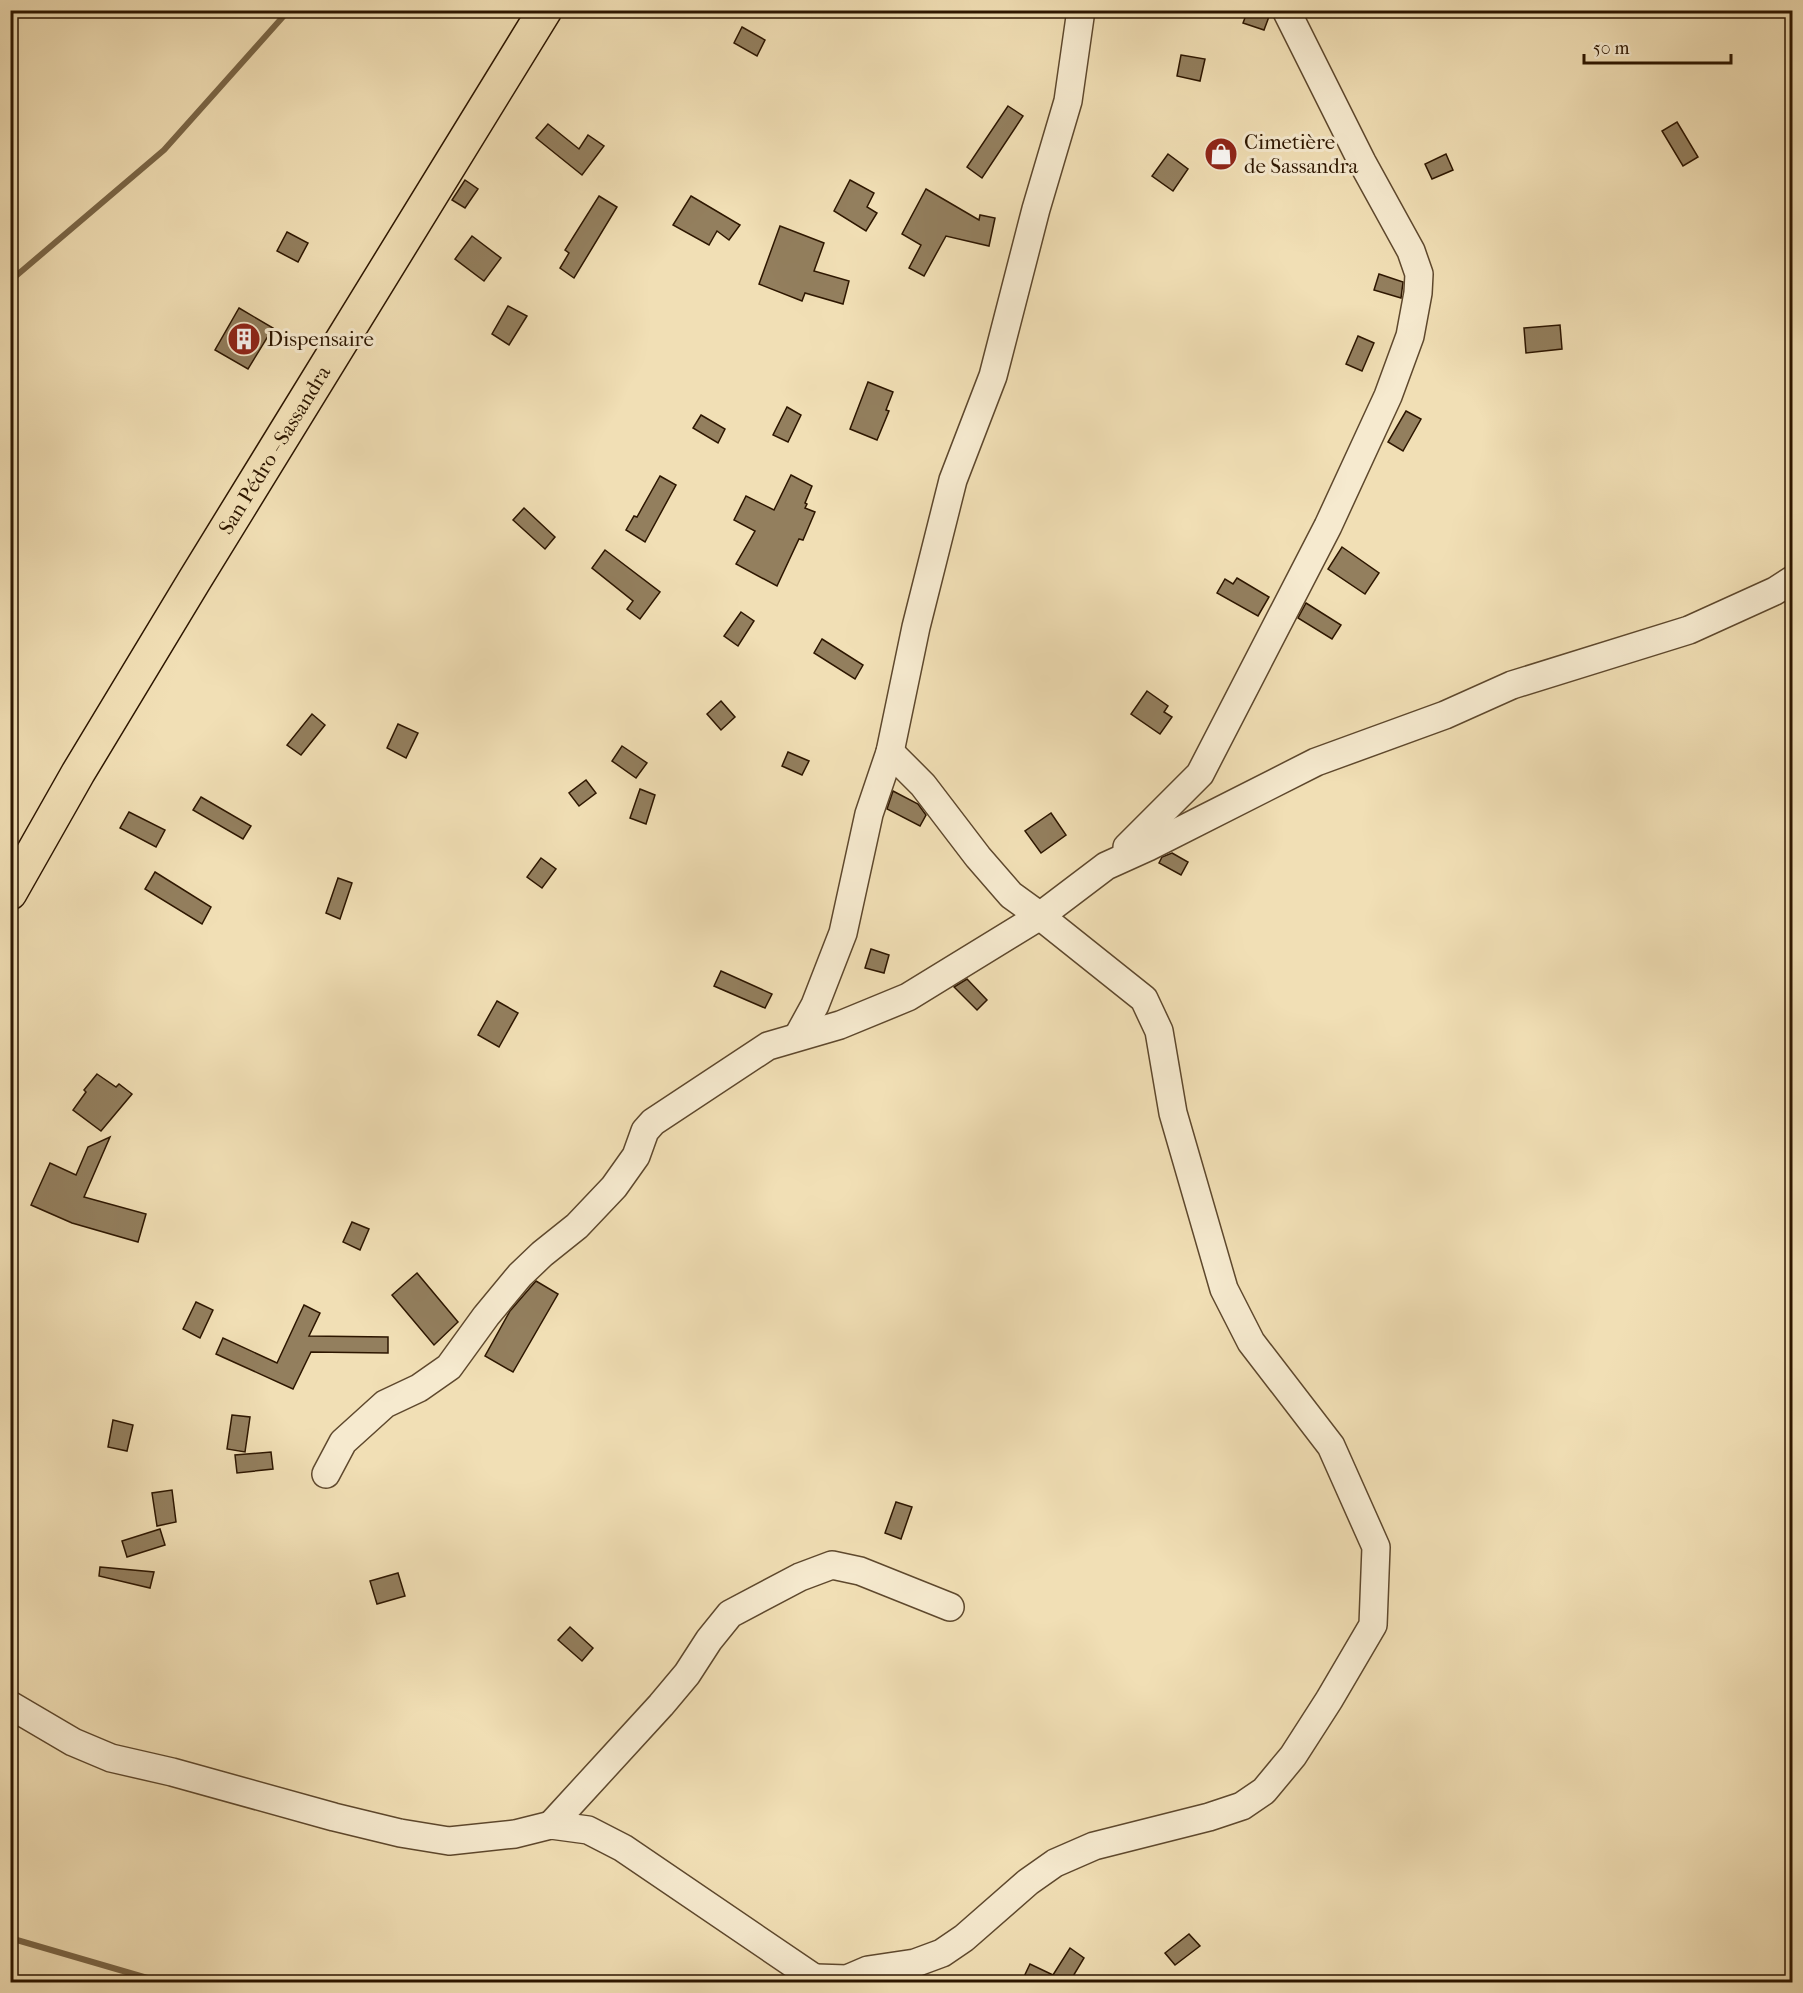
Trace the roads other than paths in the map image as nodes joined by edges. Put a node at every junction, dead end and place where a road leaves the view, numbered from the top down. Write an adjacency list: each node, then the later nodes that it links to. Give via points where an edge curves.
1 (545, 10): 7 (main road, San Pédro - Sassandra, via 194,581)
2 (1081, 10): 5 (street, via 1068,101 993,376 953,480)
3 (1286, 10): 6 (street, via 1356,152 1411,251 1419,274 1410,336 1388,396 1328,526 1200,774)
4 (1792, 580): 6 (street, via 1689,630 1512,685 1445,715 1316,762)
5 (890, 752): 8 (street, via 923,785 1011,895); 9 (street, via 869,814 843,933 815,1005)
6 (1106, 866): 8 (street)
7 (10, 893)
8 (1040, 916): 9 (street, via 908,997 840,1025); 14 (street, via 1144,999 1159,1031 1173,1113 1224,1289 1251,1342 1331,1446 1376,1547 1373,1624 1293,1756 1264,1791 1242,1806 1094,1846 1055,1863 942,1953 915,1963 868,1970 847,1979)
9 (798, 1036): 10 (street, via 768,1046 653,1122 614,1187 577,1226 520,1275 449,1367 419,1388 385,1404 343,1442)
10 (326, 1474)
11 (950, 1607): 13 (street, via 860,1571 832,1564 730,1614 662,1706)
12 (10, 1705): 13 (street, via 73,1742 111,1758 400,1833 449,1841 514,1834)
13 (551, 1825): 14 (street, via 588,1830 623,1848)
14 (818, 1980)

